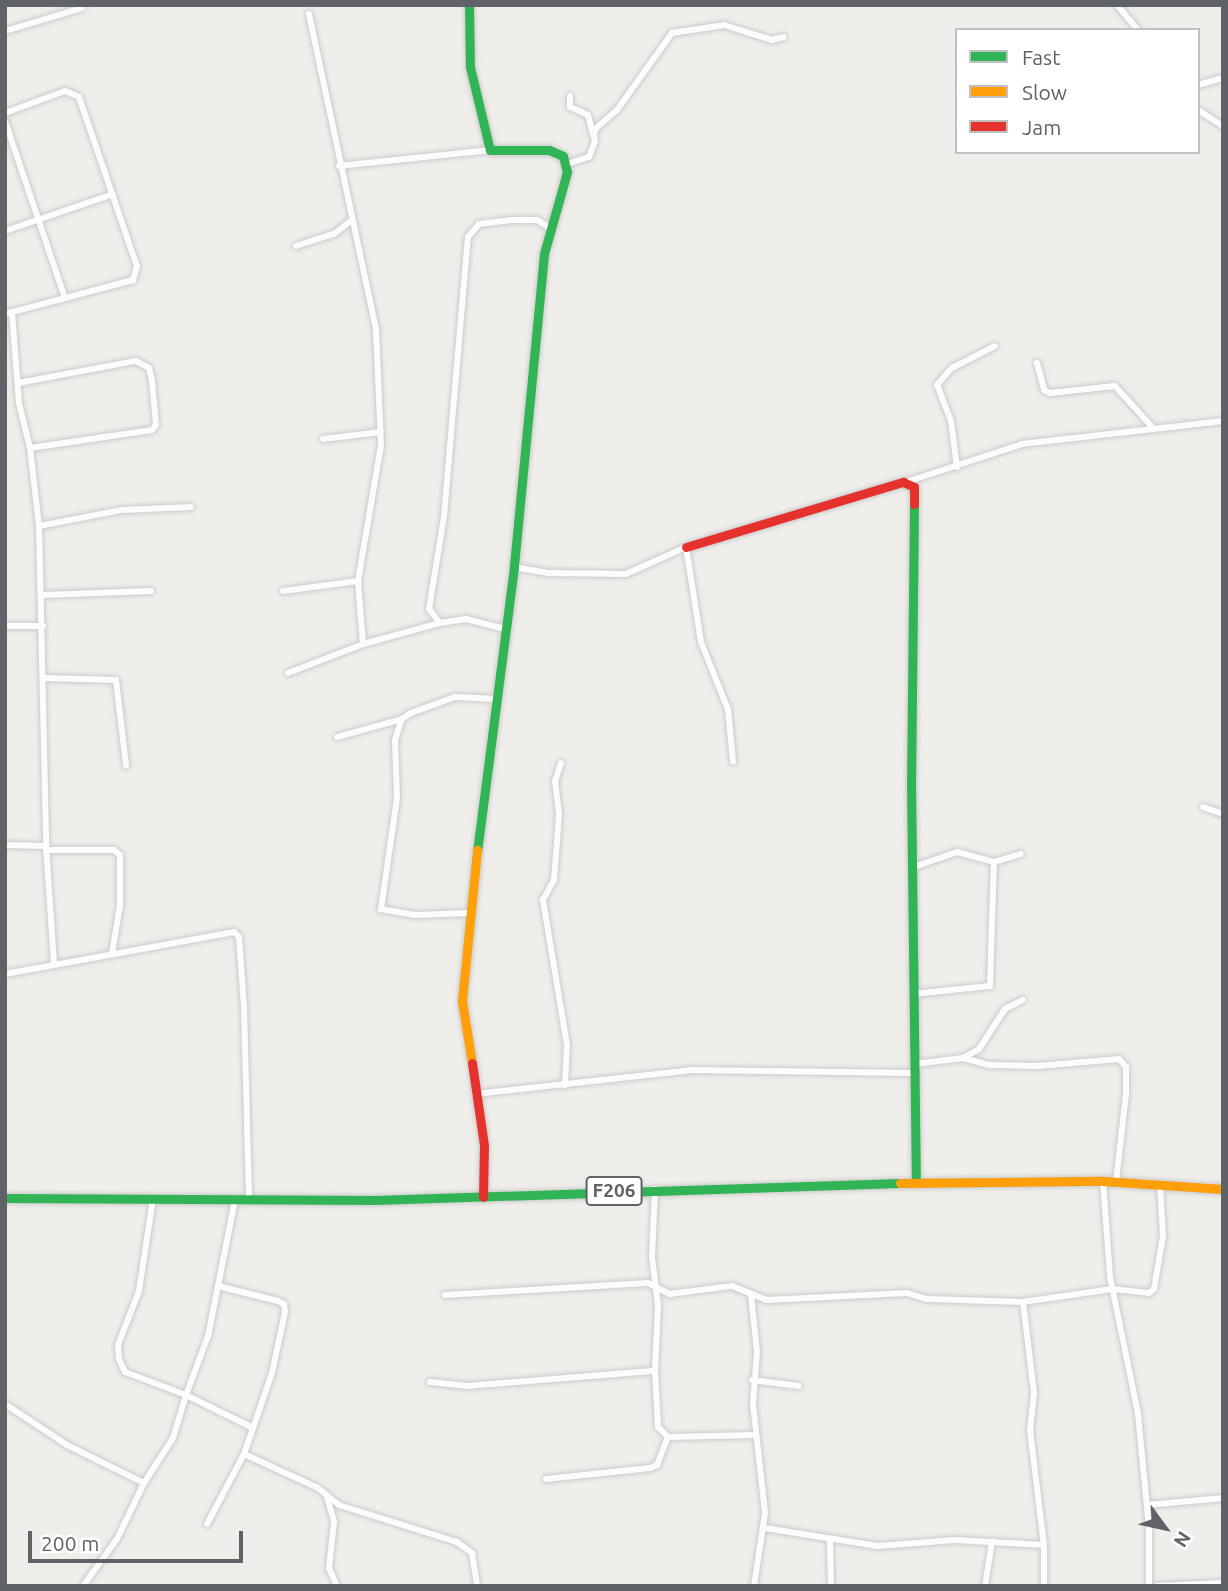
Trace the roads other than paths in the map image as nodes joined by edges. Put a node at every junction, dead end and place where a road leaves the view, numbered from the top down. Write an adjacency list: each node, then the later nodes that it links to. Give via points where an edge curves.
1 (469, 5): 16 (street, via 470,68)
2 (1117, 5): 5 (street, via 1129,13)
3 (82, 8): 6 (street)
4 (309, 14): 18 (street)
5 (1137, 28)
6 (5, 31)
7 (784, 37): 15 (street, via 772,40 724,25 673,33 617,110 595,129)
8 (1223, 78): 9 (street)
9 (1200, 84)
10 (570, 96): 15 (street, via 570,107 588,115)
11 (1200, 111): 14 (street)
12 (5, 113): 19 (street, via 73,92)
13 (5, 121): 21 (street)
14 (1223, 126)
15 (594, 137): 17 (street, via 593,154)
16 (490, 150): 17 (street, via 549,150); 18 (street)
17 (567, 164): 22 (street)
18 (340, 166): 20 (street)
19 (113, 194): 21 (street); 25 (street, via 137,275 133,280)
20 (352, 220): 24 (street, via 334,234); 32 (street, via 373,304)
21 (37, 223): 23 (street); 25 (street)
22 (548, 227): 40 (street); 45 (street, via 527,218 489,222 479,224 468,237 444,516 429,609)
23 (5, 231)
24 (296, 246)
25 (65, 298): 26 (street)
26 (8, 313): 29 (street)
27 (995, 346): 35 (street, via 952,368 937,385 951,421)
28 (1037, 363): 31 (street, via 1039,380 1050,393 1115,386)
29 (18, 383): 34 (street); 34 (street, via 136,361 149,368 152,381 156,425 148,432)
30 (1223, 421): 31 (street)
31 (1154, 429): 35 (street, via 1022,444)
32 (381, 432): 33 (street); 41 (street)
33 (323, 439)
34 (30, 448): 38 (street)
35 (957, 467): 36 (street)
36 (906, 482): 39 (street); 64 (street, via 917,497 911,781)
37 (191, 507): 38 (street, via 122,510)
38 (39, 526): 44 (street)
39 (686, 547): 40 (street, via 626,574 549,573); 55 (street, via 701,642 729,709)
40 (514, 567): 48 (street)
41 (358, 581): 43 (street); 49 (street)
42 (151, 591): 44 (street)
43 (282, 592)
44 (43, 595): 47 (street)
45 (440, 623): 48 (street, via 466,619); 49 (street)
46 (5, 626): 47 (street)
47 (43, 626): 51 (street)
48 (505, 629): 52 (street)
49 (363, 644): 50 (street)
50 (288, 673)
51 (44, 678): 57 (street, via 116,680); 61 (street)
52 (496, 699): 53 (street, via 455,697); 65 (street)
53 (401, 719): 54 (street); 65 (street, via 395,740 397,790 381,909 415,915)
54 (337, 737)
55 (733, 762)
56 (561, 763): 73 (street, via 555,780 559,815 554,880 543,900 566,1032)
57 (126, 765)
58 (1203, 807): 59 (street)
59 (1223, 814)
60 (5, 845): 61 (street)
61 (46, 848): 66 (street, via 114,850 120,855 120,905); 67 (street)
62 (1021, 854): 63 (street)
63 (994, 862): 64 (street, via 957,852); 69 (street, via 990,986)
64 (914, 866): 69 (street)
65 (469, 913): 74 (street, via 462,1001)
66 (112, 954): 67 (street); 84 (street, via 234,932 239,937)
67 (54, 962): 68 (street)
68 (5, 974)
69 (913, 994): 72 (street)
70 (1023, 1000): 71 (street, via 1005,1009 990,1037)
71 (963, 1058): 72 (street); 77 (street, via 990,1065 1038,1066 1119,1059 1126,1067 1126,1085)
72 (914, 1069): 73 (street, via 691,1070); 76 (street)
73 (565, 1085): 74 (street)
74 (475, 1094): 81 (street, via 484,1145)
75 (1103, 1181): 76 (street, F206); 77 (street, F206); 88 (street)
76 (916, 1182): 79 (street, F206)
77 (1116, 1182): 78 (street, F206)
78 (1160, 1184): 80 (street, F206); 88 (street, via 1163,1236 1154,1289 1137,1293)
79 (655, 1189): 81 (street, F206); 87 (street, via 652,1257)
80 (1223, 1189)
81 (483, 1197): 84 (street, F206)
82 (5, 1198): 83 (street, F206)
83 (153, 1198): 85 (street, F206); 96 (street, via 139,1291 118,1345 119,1359 125,1372)
84 (249, 1199): 85 (street, F206)
85 (235, 1200): 86 (street)
86 (218, 1286): 96 (street, via 208,1336); 98 (street, via 284,1304 272,1373)
87 (656, 1289): 89 (street, via 670,1294 732,1286); 90 (street, via 648,1283); 92 (street)
88 (1112, 1289): 91 (street); 106 (street, via 1138,1414)
89 (751, 1294): 91 (street, via 766,1300 907,1293 927,1299); 93 (street, via 757,1352)
90 (445, 1295)
91 (1023, 1302): 111 (street, via 1034,1393 1032,1454)
92 (655, 1371): 94 (street, via 467,1386); 100 (street, via 658,1427)
93 (752, 1380): 95 (street); 99 (street)
94 (430, 1382)
95 (799, 1386)
96 (186, 1395): 98 (street); 103 (street, via 179,1427)
97 (5, 1404): 103 (street, via 67,1445)
98 (251, 1427): 101 (street)
99 (755, 1435): 100 (street); 108 (street)
100 (668, 1437): 102 (street, via 657,1465 650,1468)
101 (244, 1454): 104 (street); 107 (street)
102 (546, 1479)
103 (144, 1483): 113 (street, via 129,1520)
104 (318, 1488): 114 (street, via 333,1511 328,1568); 115 (street, via 339,1505 457,1542 472,1553)
105 (1223, 1498): 106 (street)
106 (1147, 1506): 120 (street)
107 (207, 1524)
108 (765, 1528): 109 (street); 116 (street)
109 (830, 1540): 110 (street, via 878,1546); 117 (street)
110 (992, 1542): 111 (street); 118 (street)
111 (1044, 1545): 119 (street)
112 (1223, 1583): 121 (street)
113 (83, 1586)
114 (337, 1586)
115 (477, 1586)
116 (754, 1586)
117 (831, 1586)
118 (985, 1586)
119 (1044, 1586)
120 (1149, 1586)
121 (1157, 1586)

